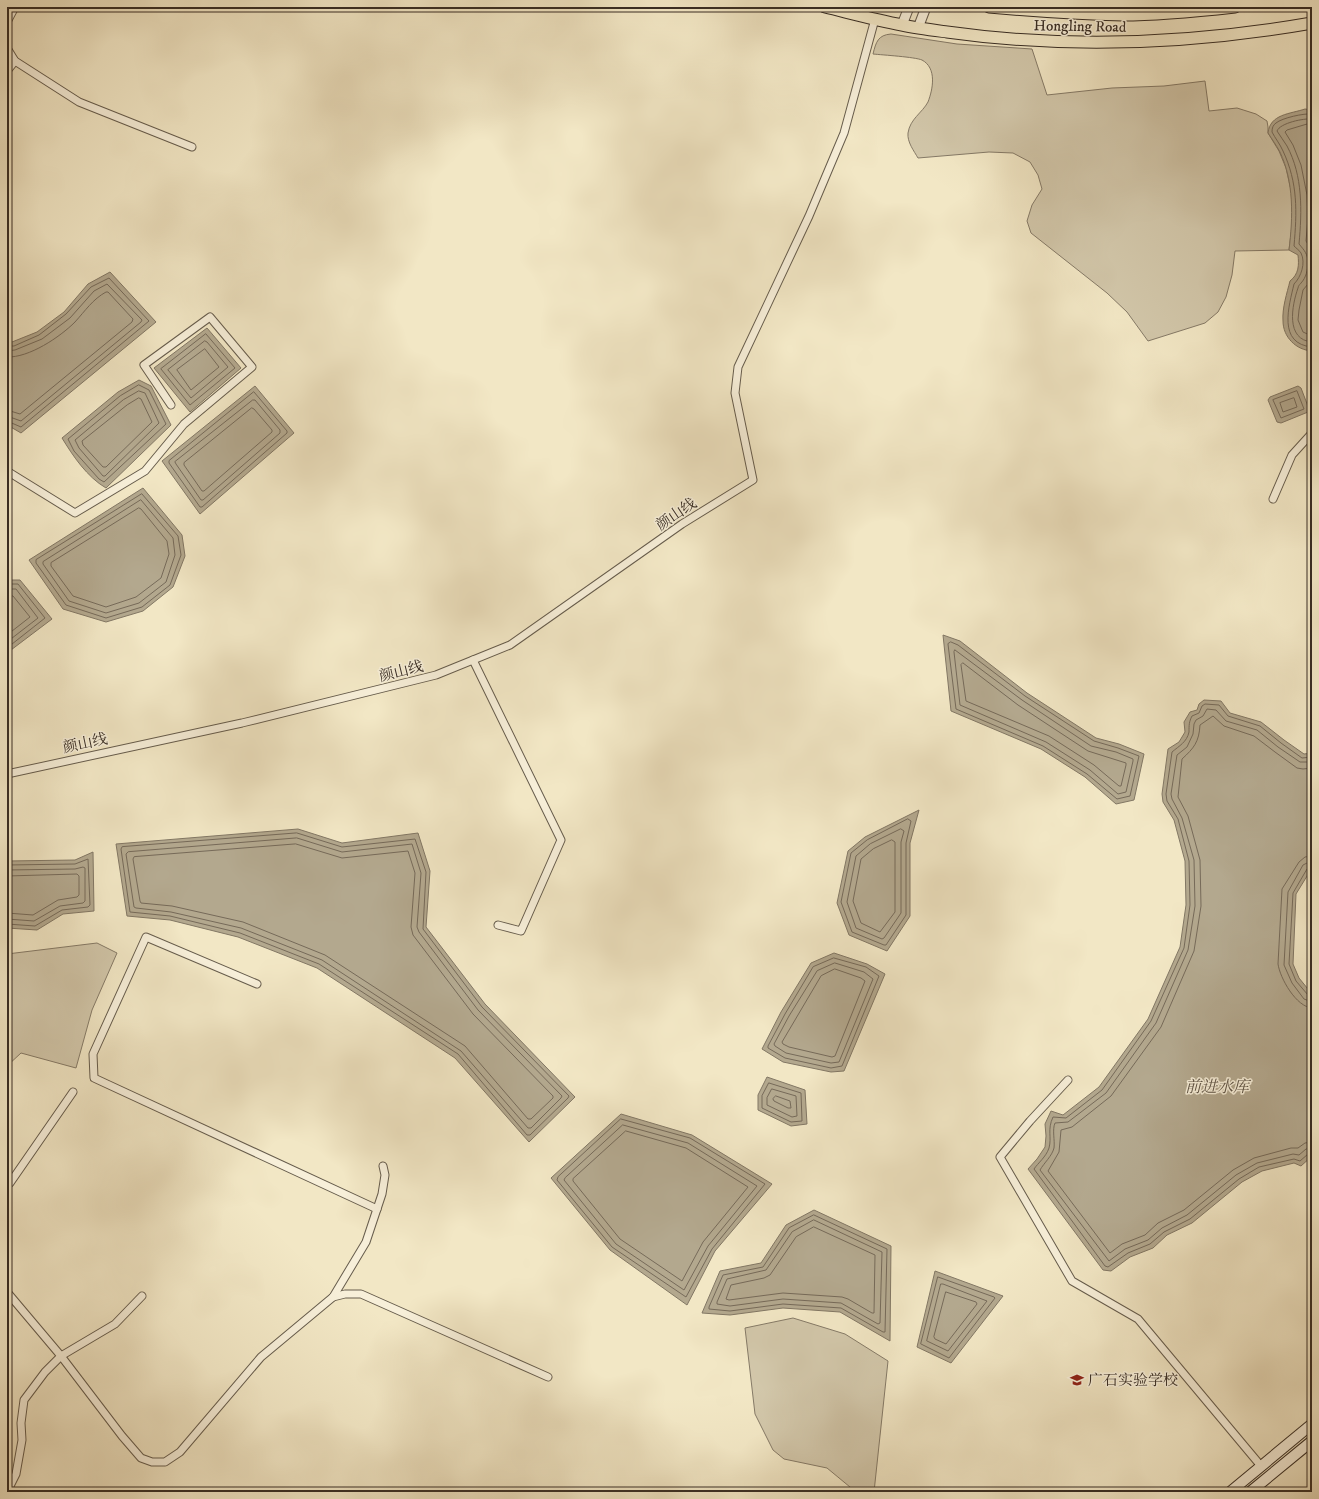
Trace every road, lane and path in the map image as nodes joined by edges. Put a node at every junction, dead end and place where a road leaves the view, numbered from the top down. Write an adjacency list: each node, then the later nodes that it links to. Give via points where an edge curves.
1 (15, 7): 8 (street)
2 (825, 7): 7 (main road, Hongling Road)
3 (909, 7): 10 (street)
4 (926, 7): 11 (street)
5 (989, 7): 6 (main road, Hongling Road, via 1124,15)
6 (1236, 7)
7 (875, 19): 10 (main road, Hongling Road); 20 (street, 颜山线, via 844,133 809,216 738,367 735,393 753,480 682,524 510,645)
8 (7, 22)
9 (1312, 23): 11 (main road, Hongling Road, via 1197,38 1125,42 1055,42)
10 (902, 25): 11 (main road, Hongling Road)
11 (918, 28)
12 (7, 48): 13 (street)
13 (15, 61): 14 (street); 15 (street, via 78,102)
14 (7, 71)
15 (192, 147)
16 (171, 405): 18 (street, via 144,365 210,317 252,368 184,424 145,471 75,513)
17 (1312, 433): 19 (street, via 1292,455)
18 (7, 471)
19 (1273, 499)
20 (473, 660): 21 (street, 颜山线, via 436,675 272,716); 22 (street, via 561,840 521,931)
21 (7, 774)
22 (498, 925)
23 (257, 984): 28 (street, via 146,937 93,1054 94,1078)
24 (1068, 1080): 36 (street, via 1000,1157 1072,1281 1138,1319)
25 (73, 1092): 27 (street)
26 (383, 1166): 28 (street, via 385,1175)
27 (7, 1185)
28 (377, 1209): 31 (street, via 366,1242)
29 (7, 1292): 32 (street)
30 (142, 1296): 32 (street, via 114,1324)
31 (333, 1298): 32 (street, via 261,1357 180,1452 165,1462 152,1462 141,1458); 33 (street, via 345,1294 361,1294)
32 (61, 1356): 37 (street, via 44,1372 24,1400 22,1440 16,1474)
33 (548, 1377)
34 (1312, 1424): 36 (main road)
35 (1312, 1440): 39 (main road)
36 (1261, 1466): 38 (main road)
37 (7, 1492)
38 (1230, 1492)
39 (1250, 1492)

